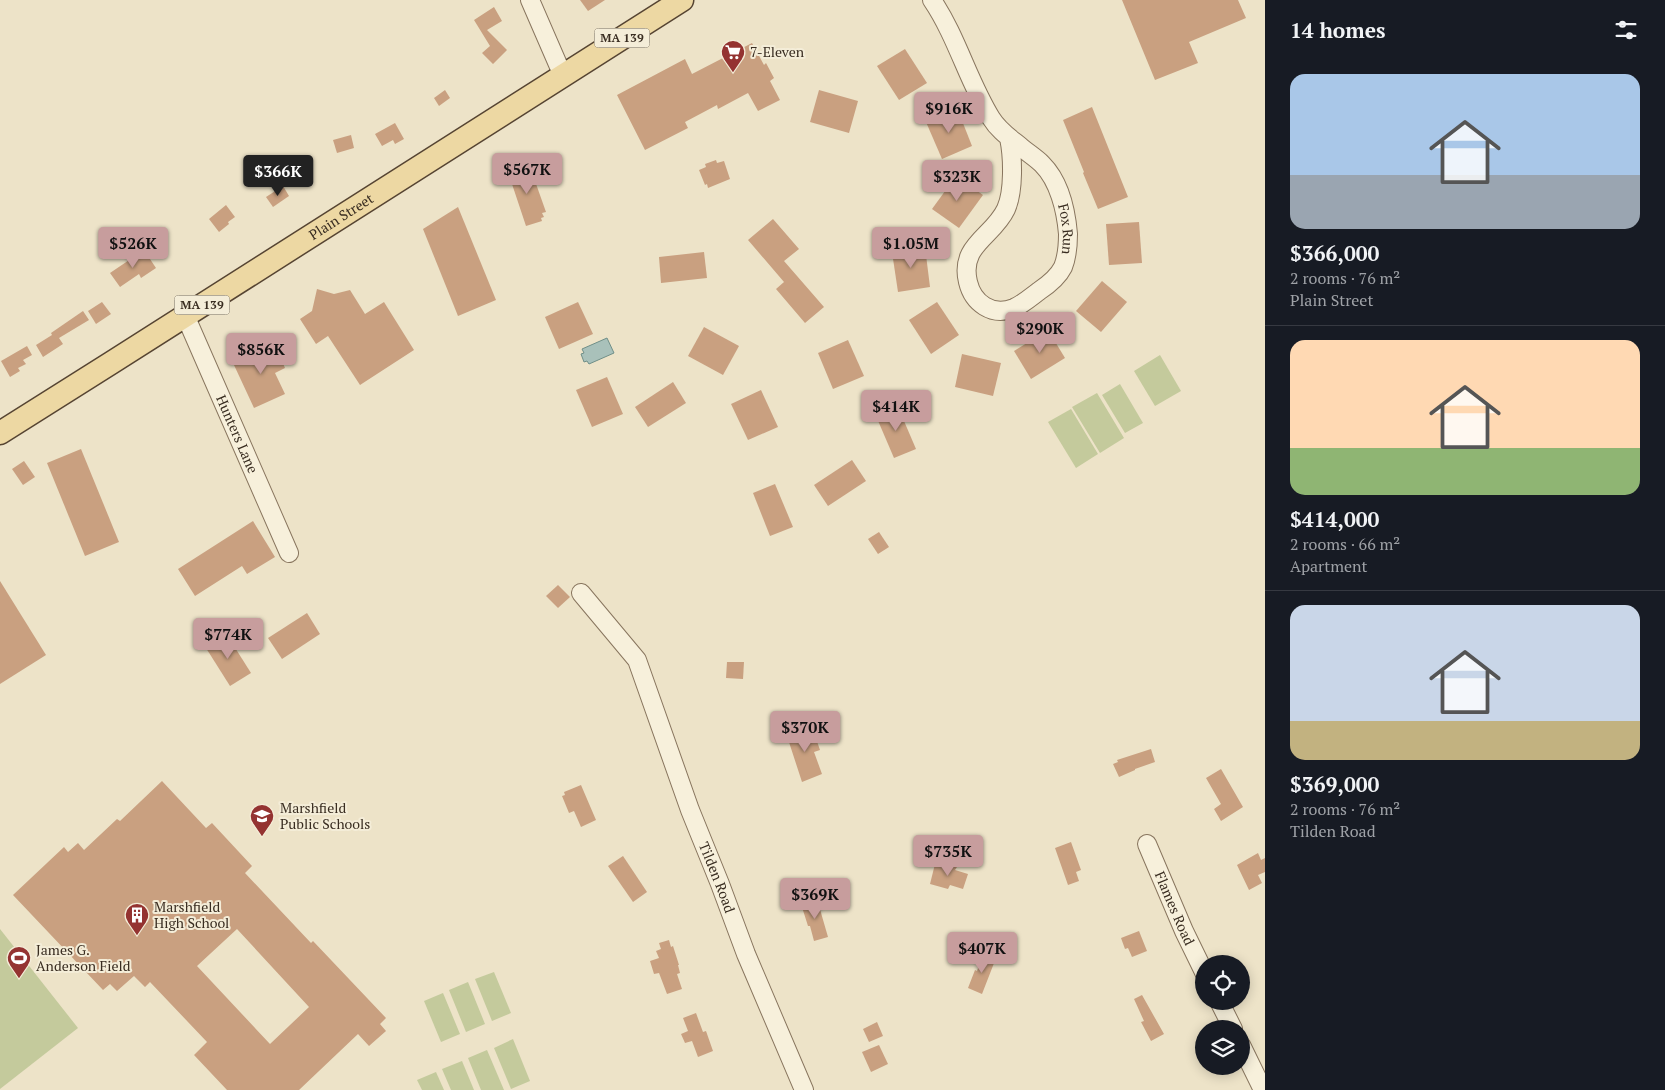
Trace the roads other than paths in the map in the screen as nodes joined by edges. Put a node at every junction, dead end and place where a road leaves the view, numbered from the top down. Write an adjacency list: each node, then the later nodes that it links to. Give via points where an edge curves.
1 (530, 0): 4 (street)
2 (682, 0): 4 (main road, Plain Street / MA 139)
3 (932, 0): 5 (street, Fox Run, via 988,112 998,128)
4 (563, 76): 6 (main road, Plain Street / MA 139)
5 (1010, 138): 5 (street, Fox Run, via 1011,189 1006,209 970,252 966,266 971,291 980,304 1004,311 1014,308 1055,278 1067,253 1068,236 1062,200 1054,181 1042,164)
6 (185, 315): 7 (main road, Plain Street / MA 139); 8 (street, Hunters Lane)
7 (0, 432)
8 (289, 553)
9 (580, 593): 13 (street, Tilden Road, via 637,660 690,810)
10 (1147, 844): 11 (street, Flames Road)
11 (1196, 955)
12 (1250, 1063): 14 (street)
13 (804, 1090)
14 (1263, 1090)

